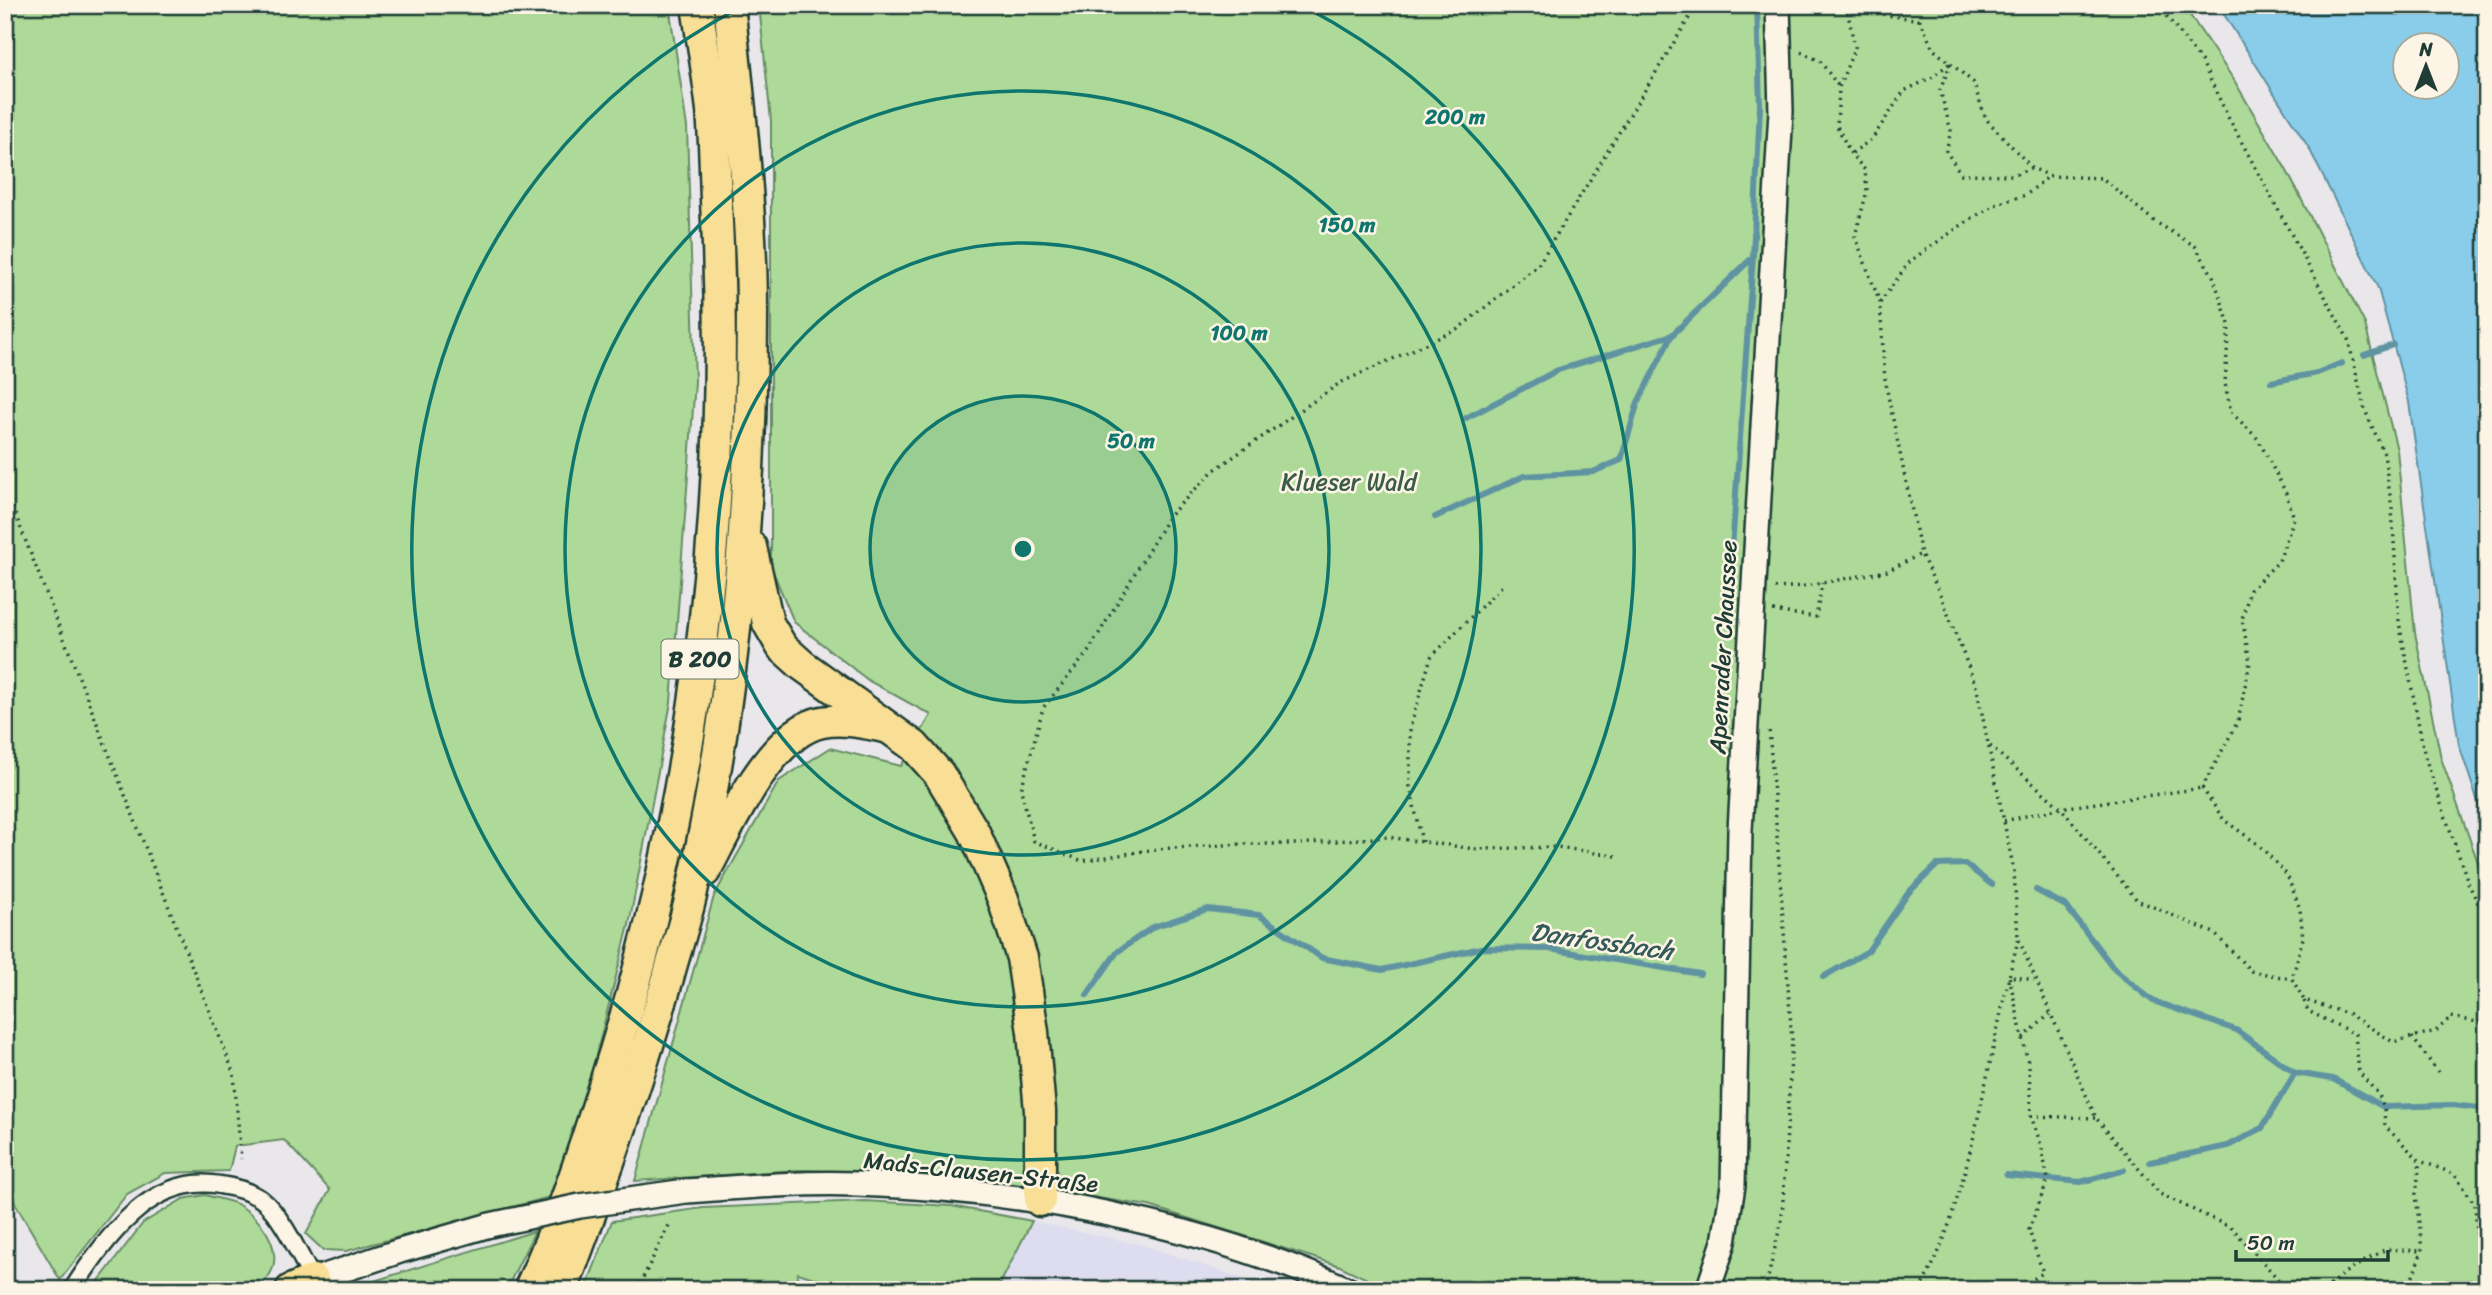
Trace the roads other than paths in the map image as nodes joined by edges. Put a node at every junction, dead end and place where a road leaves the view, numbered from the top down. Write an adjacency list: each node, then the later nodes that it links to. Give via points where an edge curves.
1 (698, 5): 10 (highway, B 200, via 712,111 721,311 716,516 704,629 681,788 659,895 584,1149)
2 (729, 5): 4 (highway, B 200, via 752,311)
3 (1778, 5): 13 (street, Apenrader Chaussee, via 1781,111 1763,589 1740,830 1733,1186 1724,1242)
4 (744, 519): 5 (highway, via 768,623 782,647); 6 (highway, B 200, via 722,724)
5 (892, 728): 6 (highway, via 852,721 819,723 795,736 772,756); 7 (highway, via 939,774 974,832 1022,958 1040,1111)
6 (690, 899): 11 (highway, B 200, via 652,1035)
7 (1040, 1201): 8 (street, Mads-Clausen-Straße, bridge, via 856,1184 687,1191 490,1225); 12 (street, Mads-Clausen-Straße, via 1176,1229)
8 (302, 1285): 9 (street, via 284,1227 261,1199 208,1183 180,1185 154,1197 120,1224)
9 (72, 1290)
10 (530, 1290)
11 (562, 1290)
12 (1349, 1290)
13 (1708, 1290)

